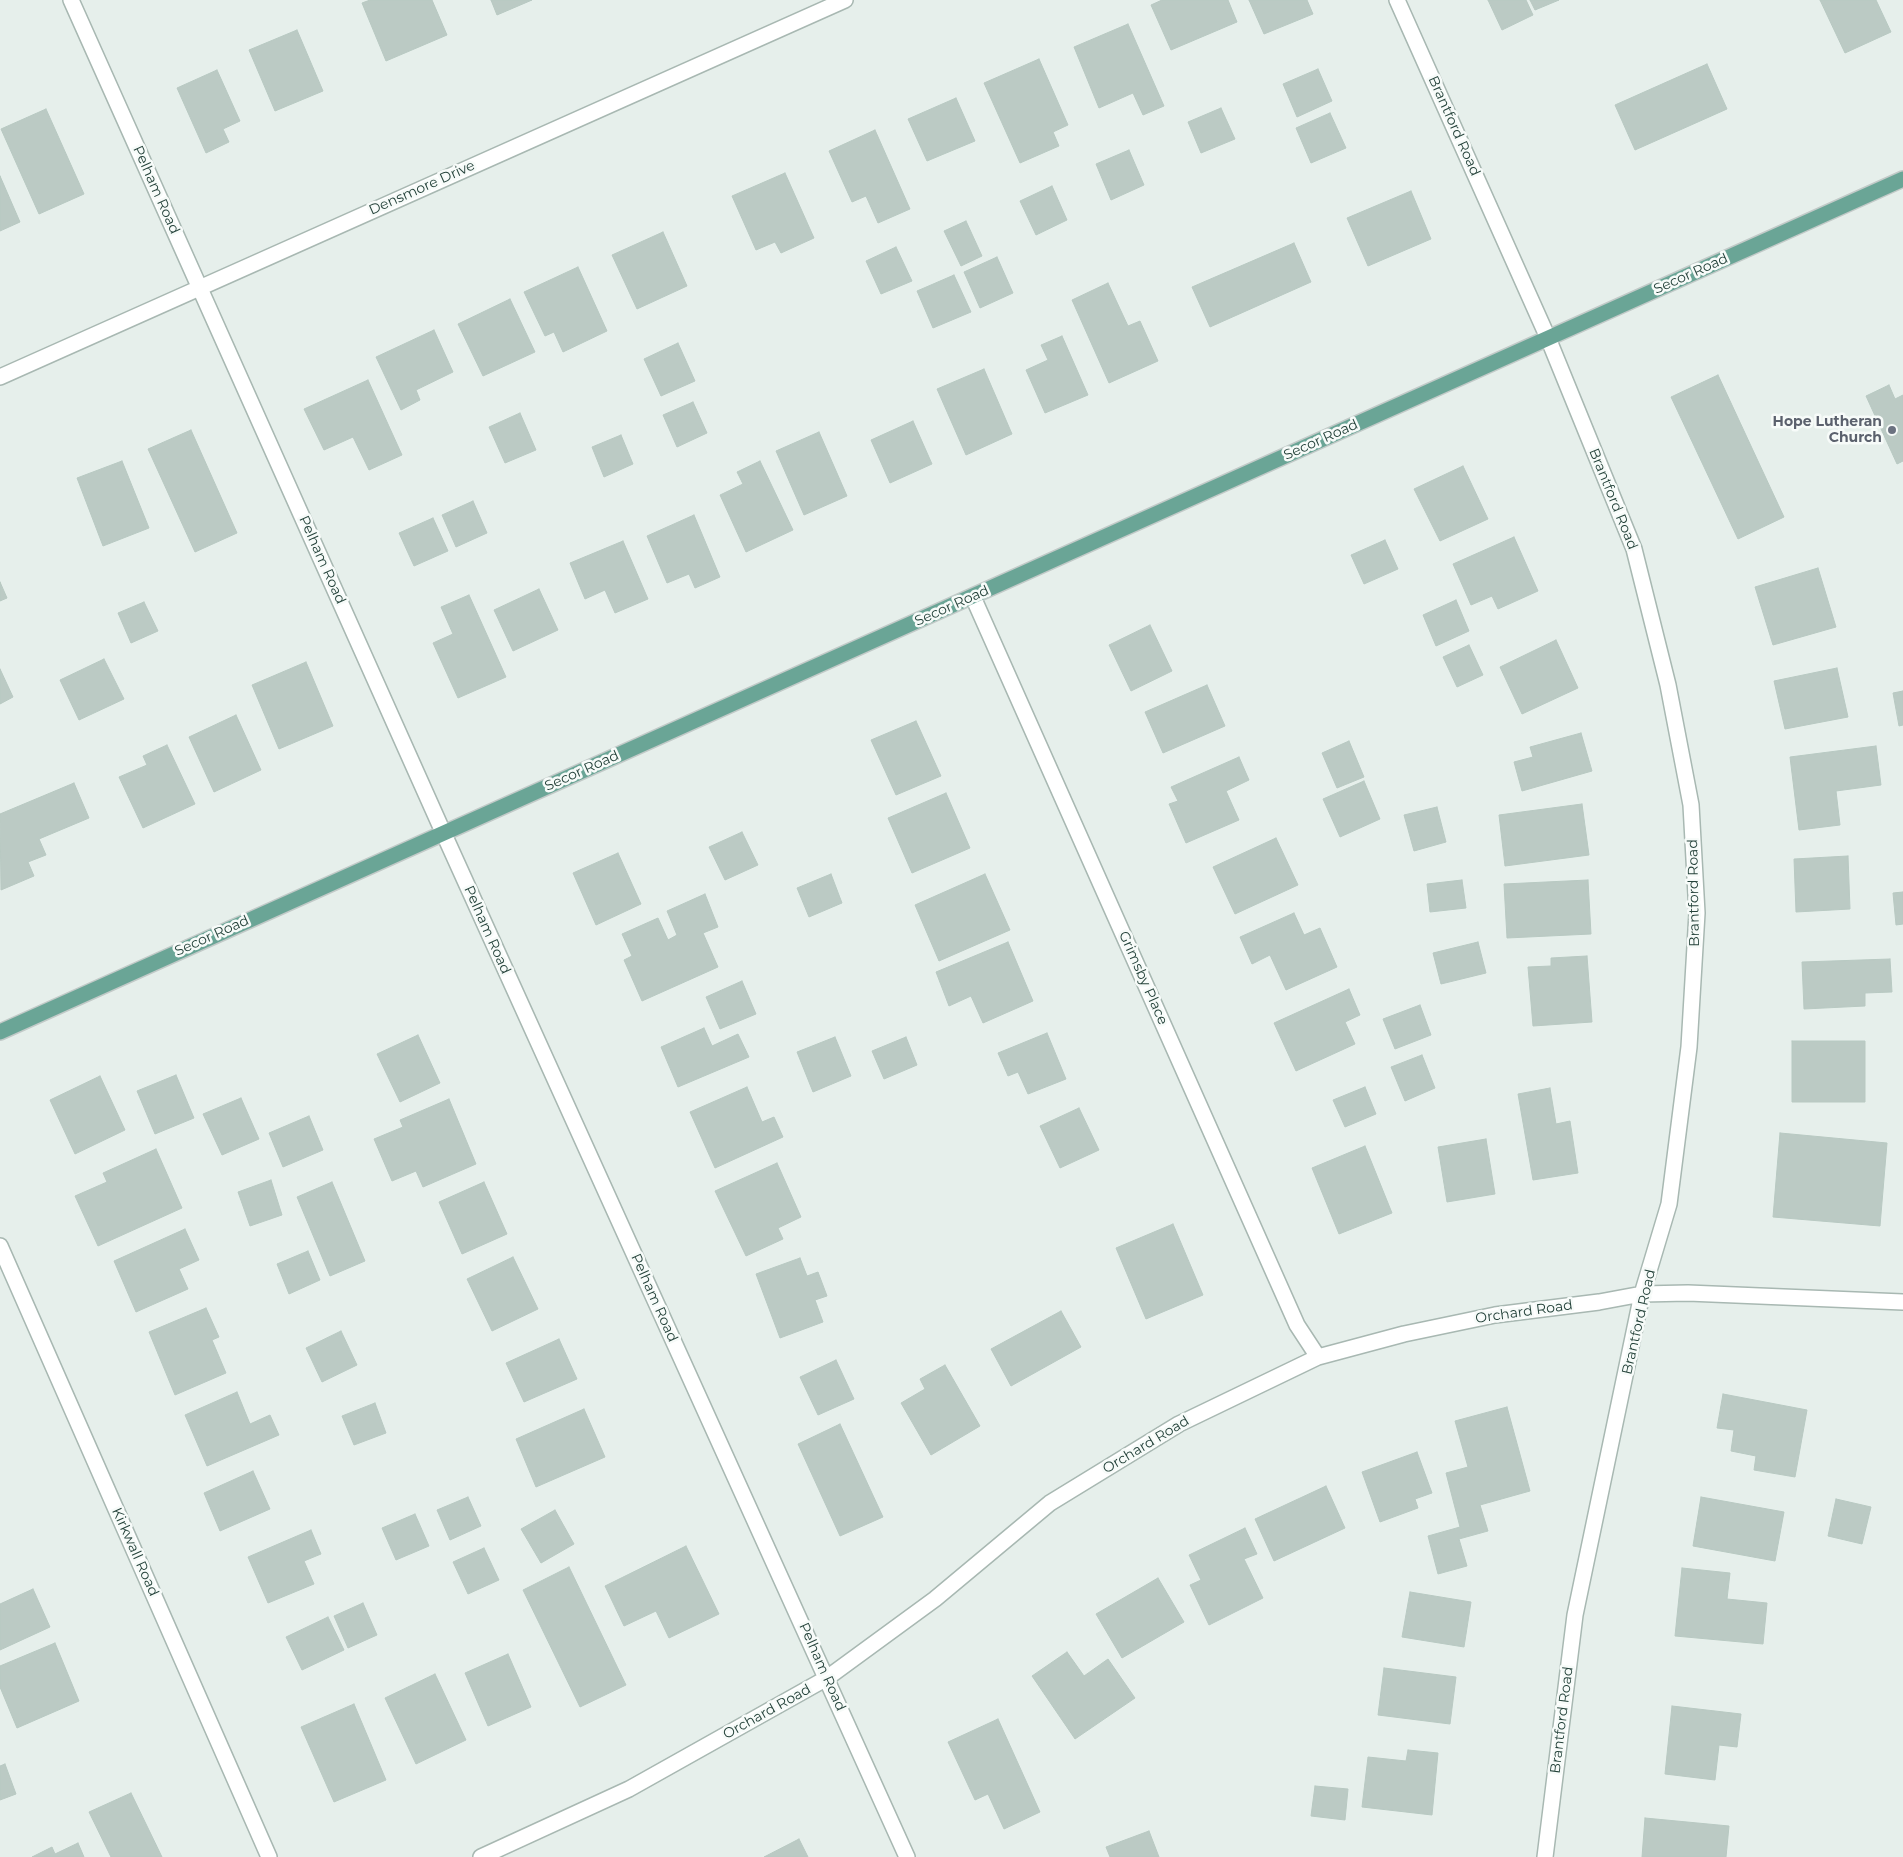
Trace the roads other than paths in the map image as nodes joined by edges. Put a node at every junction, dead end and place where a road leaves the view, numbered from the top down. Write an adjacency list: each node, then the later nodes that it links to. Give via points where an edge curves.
1 (71, 0): 5 (street, Pelham Road)
2 (845, 0): 5 (street, Densmore Drive)
3 (1397, 0): 6 (street, Brantford Road)
4 (1903, 179): 6 (main road, Secor Road)
5 (200, 287): 7 (street, Densmore Drive); 9 (street, Pelham Road)
6 (1548, 338): 8 (main road, Secor Road); 12 (street, Brantford Road, via 1634,550 1668,685 1691,805 1697,912 1690,1047 1669,1204)
7 (0, 377)
8 (973, 597): 9 (main road, Secor Road); 14 (street, Grimsby Place, via 1297,1325)
9 (443, 832): 10 (main road, Secor Road); 15 (street, Pelham Road)
10 (0, 1032)
11 (0, 1246): 16 (street, Kirkwall Road)
12 (1642, 1294): 13 (street, Orchard Road); 14 (street, Orchard Road, via 1495,1315 1404,1334); 19 (street, Brantford Road, via 1575,1615)
13 (1903, 1302)
14 (1318, 1357): 15 (street, Orchard Road, via 1179,1424 1050,1503 935,1599)
15 (827, 1678): 17 (street, Orchard Road, via 629,1789); 18 (street, Pelham Road)
16 (269, 1857)
17 (481, 1857)
18 (907, 1857)
19 (1545, 1857)

